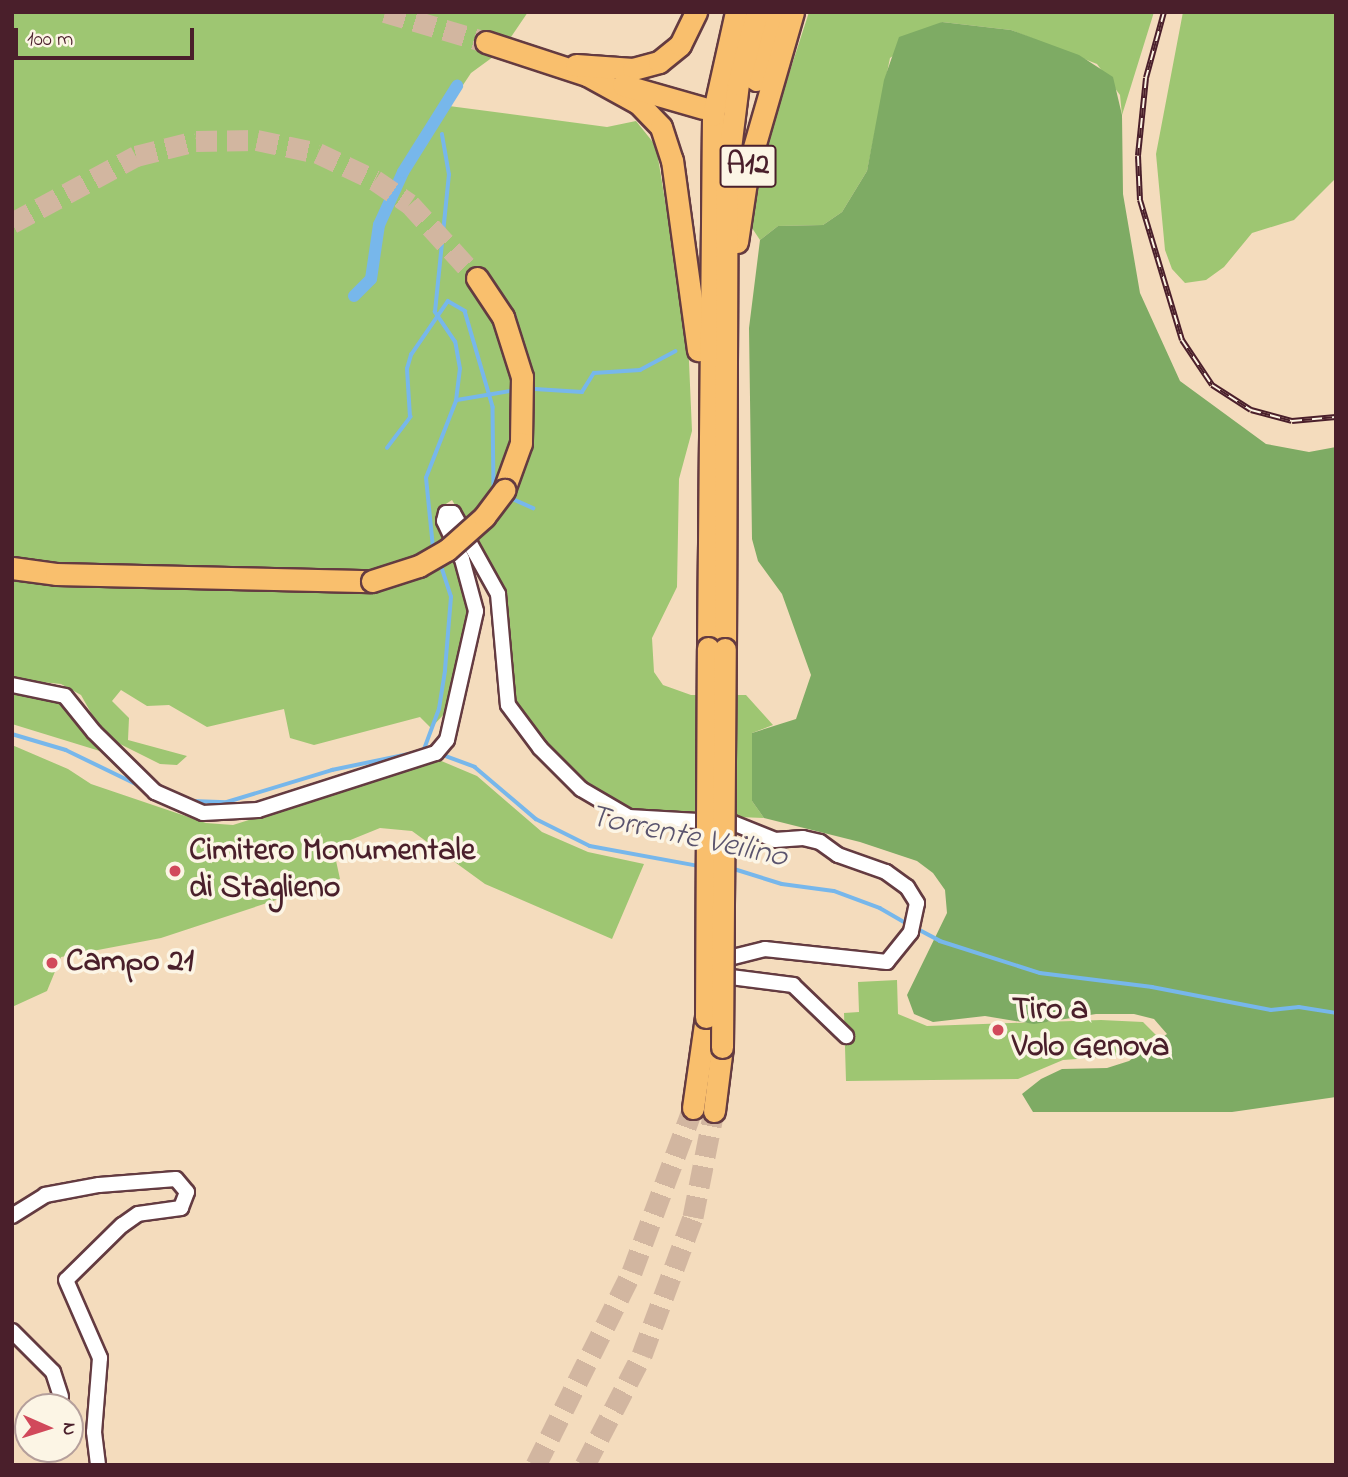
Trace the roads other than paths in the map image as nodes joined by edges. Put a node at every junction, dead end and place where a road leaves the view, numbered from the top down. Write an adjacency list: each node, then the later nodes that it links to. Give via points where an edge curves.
1 (681, 12): 9 (highway, via 674,31 657,51)
2 (696, 12): 9 (highway, via 685,37 667,57 641,68)
3 (736, 12): 15 (highway, via 713,115)
4 (757, 12): 14 (highway, via 729,143)
5 (778, 12): 11 (highway)
6 (793, 12): 14 (highway, A12, via 748,168)
7 (486, 42): 8 (highway)
8 (561, 64): 9 (highway); 10 (highway)
9 (609, 68)
10 (587, 75): 12 (highway); 15 (highway, via 638,103 666,137)
11 (756, 80)
12 (703, 108)
13 (477, 278): 16 (highway, bridge, via 506,324 522,377 521,443 504,490 484,517 447,550 419,566 372,580 69,575)
14 (726, 324): 17 (highway)
15 (708, 405): 17 (highway)
16 (12, 568)
17 (716, 648): 20 (highway, bridge, via 708,987)
18 (12, 685): 19 (street, via 65,696 155,792 203,813 258,810 436,753 447,740 476,611 462,559 444,521 450,512 498,594 508,705 540,748 581,789 629,817 733,823 775,840 820,842 902,883 917,903 916,921 893,958 879,963 765,949 698,966 701,975 738,974 793,985)
19 (846, 1036)
20 (712, 1047): 21 (highway); 22 (highway)
21 (693, 1108)
22 (714, 1111)
23 (12, 1216): 26 (street, via 45,1195 99,1185 176,1179 187,1192 181,1208 138,1214 122,1225 66,1280 100,1359 94,1432)
24 (12, 1331): 25 (street, via 46,1370 53,1372)
25 (60, 1393)
26 (98, 1465)

